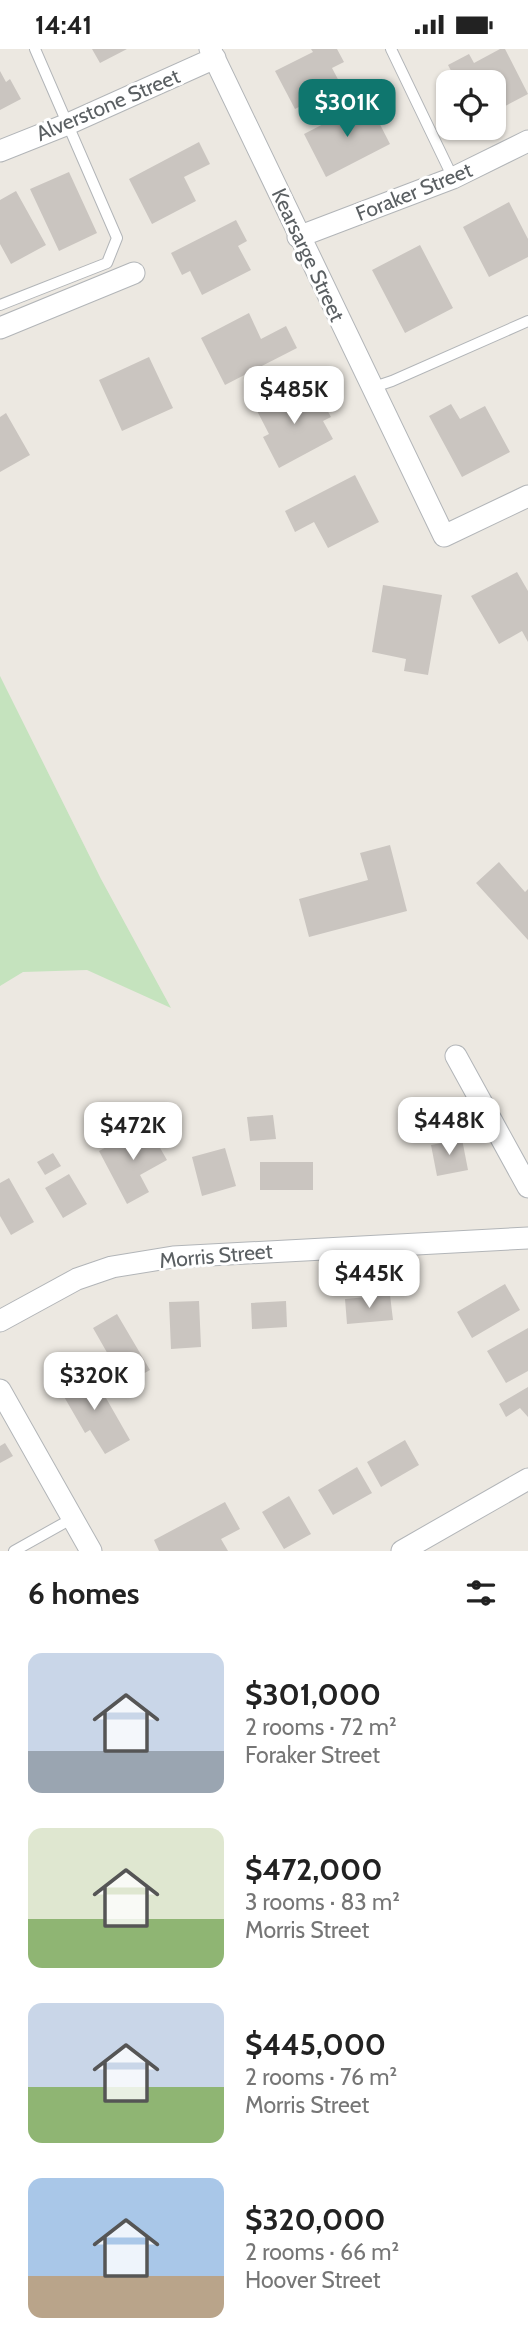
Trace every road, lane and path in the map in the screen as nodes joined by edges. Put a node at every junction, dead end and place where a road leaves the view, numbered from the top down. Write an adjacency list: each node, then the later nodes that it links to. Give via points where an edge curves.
1 (35, 49): 4 (lane)
2 (391, 49): 7 (lane)
3 (213, 54): 4 (street, Alverstone Street); 8 (street, Kearsarge Street)
4 (68, 124): 6 (street, Alverstone Street); 10 (lane, via 117,238 107,263)
5 (528, 141): 7 (street, Foraker Street)
6 (0, 151)
7 (453, 178): 8 (street, Foraker Street)
8 (299, 237): 13 (street, Kearsarge Street)
9 (134, 273): 12 (street)
10 (0, 305)
11 (528, 320): 13 (lane)
12 (0, 328)
13 (371, 388): 14 (street, Kearsarge Street, via 444,536)
14 (528, 496)
15 (456, 1056): 16 (street)
16 (528, 1187)
17 (528, 1238): 18 (street, Morris Street, via 173,1257 112,1267 77,1279)
18 (0, 1321)
19 (0, 1390): 21 (street)
20 (528, 1479): 25 (street)
21 (73, 1518): 22 (lane); 24 (street)
22 (34, 1546): 23 (lane)
23 (14, 1551)
24 (91, 1551)
25 (402, 1551)

